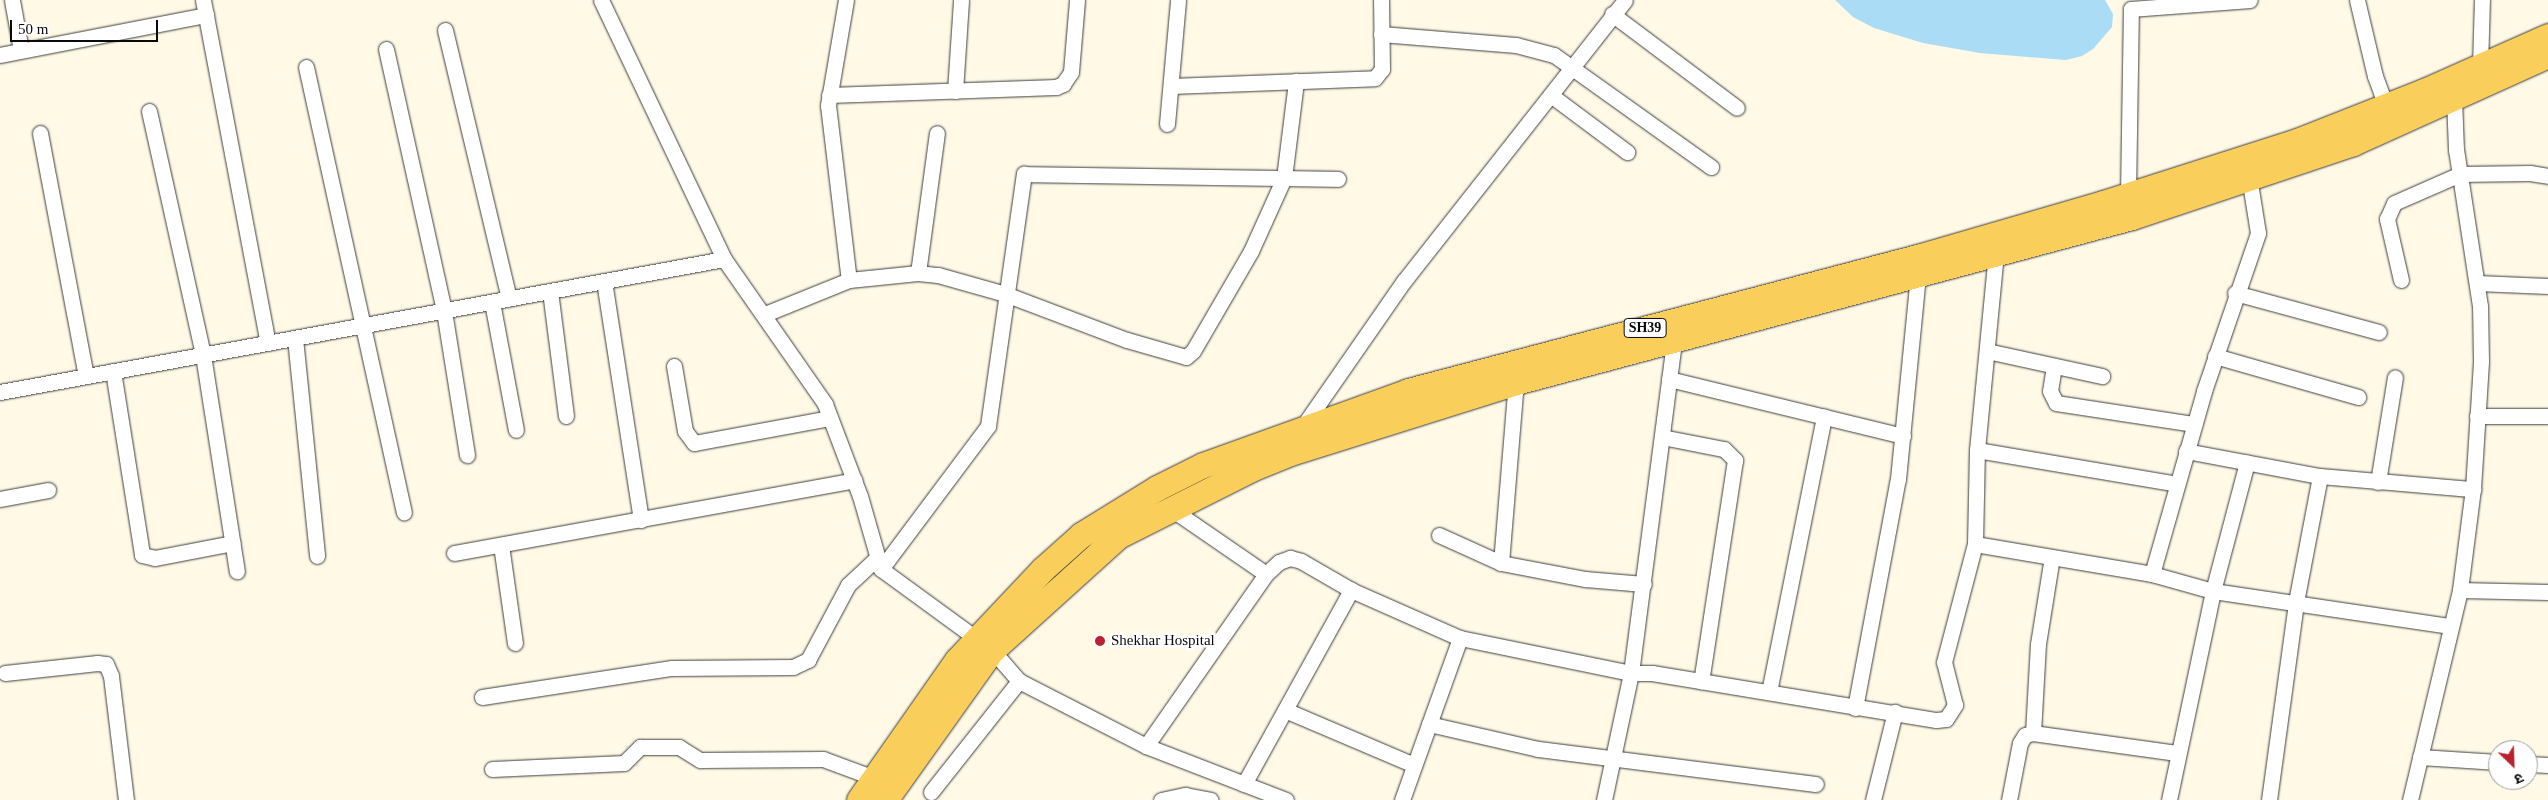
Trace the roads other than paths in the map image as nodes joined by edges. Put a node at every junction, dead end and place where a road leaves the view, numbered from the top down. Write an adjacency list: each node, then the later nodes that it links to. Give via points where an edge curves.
1 (12, 0): 20 (street)
2 (203, 0): 15 (street)
3 (601, 0): 47 (street)
4 (846, 0): 29 (street)
5 (961, 0): 28 (street)
6 (1077, 0): 28 (street, via 1071,72 1063,84 1056,87)
7 (1178, 0): 27 (street)
8 (1381, 0): 17 (street)
9 (1626, 0): 14 (street)
10 (2250, 0): 13 (street)
11 (2357, 0): 32 (street, via 2375,76)
12 (2482, 0): 23 (street)
13 (2127, 4): 45 (street)
14 (1612, 14): 25 (street); 33 (street)
15 (206, 15): 20 (street); 66 (street)
16 (445, 30): 58 (street)
17 (1381, 34): 25 (street, via 1535,48); 26 (street, via 1380,75)
18 (2548, 36): 23 (main road, SH39)
19 (386, 49): 60 (street)
20 (21, 50): 21 (street)
21 (0, 55)
22 (2548, 56): 31 (main road, SH39)
23 (2480, 66): 32 (main road, SH39)
24 (306, 67): 62 (street)
25 (1574, 67): 30 (street); 39 (street)
26 (1296, 81): 27 (street); 43 (street)
27 (1170, 86): 35 (street)
28 (955, 91): 29 (street)
29 (829, 95): 50 (street)
30 (1552, 96): 38 (street); 86 (street, via 1404,281)
31 (2454, 99): 40 (street); 42 (main road, SH39, via 2354,143)
32 (2386, 106): 45 (main road, SH39, via 2297,141)
33 (1737, 108)
34 (150, 111): 68 (street)
35 (1167, 124)
36 (937, 132): 48 (street)
37 (40, 133): 73 (street)
38 (1627, 152)
39 (1711, 167)
40 (2460, 174): 41 (street, via 2530,173); 51 (street, via 2390,207 2387,219); 53 (street)
41 (2548, 176)
42 (2249, 177): 46 (main road, SH39, via 2132,217); 56 (street, via 2258,233)
43 (1284, 178): 44 (street); 57 (street, via 1028,172 1022,178); 57 (street, via 1252,251 1193,351 1186,357 1127,340)
44 (1338, 179)
45 (2128, 195): 86 (main road, SH39, via 1921,256 1408,391)
46 (1996, 253): 49 (main road, SH39); 67 (street)
47 (724, 259): 52 (street); 61 (street)
48 (918, 273): 50 (street); 57 (street, via 938,275)
49 (1918, 275): 65 (main road, SH39); 88 (street)
50 (849, 280): 61 (street)
51 (2401, 280)
52 (604, 281): 55 (street); 103 (street)
53 (2477, 283): 54 (street); 82 (street, via 2481,361)
54 (2548, 286)
55 (550, 291): 58 (street); 80 (street)
56 (2235, 293): 63 (street); 69 (street)
57 (1005, 294): 112 (street, via 988,426)
58 (509, 298): 59 (street)
59 (492, 302): 60 (street); 87 (street)
60 (444, 311): 62 (street); 92 (street)
61 (765, 314): 84 (street, via 815,386)
62 (365, 325): 64 (street); 102 (street)
63 (2379, 332)
64 (296, 338): 66 (street); 109 (street)
65 (1674, 342): 76 (street); 77 (main road, SH39)
66 (268, 343): 68 (street)
67 (1987, 352): 71 (street); 90 (street)
68 (203, 355): 72 (street); 105 (street)
69 (2215, 356): 79 (street); 85 (street)
70 (674, 366): 84 (street, via 685,431 694,443)
71 (2054, 366): 74 (street); 85 (street, via 2050,391 2056,403)
72 (114, 371): 73 (street); 105 (street, via 142,555 154,558)
73 (86, 376): 78 (street)
74 (2102, 376)
75 (2395, 377): 96 (street)
76 (1670, 379): 81 (street); 89 (street)
77 (1516, 382): 101 (main road, SH39, via 1290,453); 111 (street)
78 (0, 392)
79 (2358, 397)
80 (566, 416)
81 (1824, 416): 88 (street); 130 (street)
82 (2477, 416): 83 (street); 98 (street)
83 (2548, 416)
84 (830, 418): 95 (street)
85 (2194, 424): 91 (street)
86 (1301, 428): 125 (main road, SH39, via 1172,480 1081,535 1043,569)
87 (516, 430)
88 (1903, 436): 132 (street, via 1898,479)
89 (1662, 437): 116 (street); 129 (street, via 1724,449 1735,460)
90 (1976, 450): 97 (street); 106 (street)
91 (2186, 451): 93 (street); 97 (street)
92 (467, 455)
93 (2247, 462): 94 (street); 119 (street)
94 (2320, 476): 96 (street); 121 (street)
95 (854, 480): 103 (street); 112 (street)
96 (2378, 482): 98 (street)
97 (2177, 484): 115 (street)
98 (2473, 489): 118 (street)
99 (48, 490): 100 (street)
100 (0, 499)
101 (1170, 508): 114 (street); 125 (main road, SH39, via 1118,536)
102 (404, 512)
103 (641, 520): 107 (street)
104 (1439, 535): 111 (street)
105 (233, 543): 113 (street)
106 (1975, 544): 110 (street); 134 (street, via 1944,662 1955,698 1952,714 1936,720)
107 (501, 545): 108 (street); 124 (street)
108 (454, 553)
109 (317, 556)
110 (2052, 557): 115 (street); 136 (street, via 2038,644)
111 (1501, 563): 116 (street, via 1576,578)
112 (879, 564): 125 (street); 131 (street, via 848,585 808,660 793,667 672,668)
113 (237, 571)
114 (1266, 574): 117 (street, via 1279,562 1290,558); 137 (street)
115 (2152, 574): 119 (street)
116 (1644, 584): 127 (street)
117 (1351, 590): 123 (street); 133 (street)
118 (2460, 590): 120 (street); 122 (street)
119 (2213, 591): 121 (street); 138 (street)
120 (2548, 592)
121 (2296, 602): 122 (street); 159 (street)
122 (2450, 626): 140 (street)
123 (1460, 638): 127 (street, via 1530,655); 135 (street)
124 (515, 643)
125 (984, 645): 128 (street); 144 (main road, SH39, via 957,660); 150 (main road, SH39)
126 (5, 673): 148 (street, via 97,662 106,664 112,676)
127 (1631, 673): 129 (street); 139 (street)
128 (1019, 681): 137 (street); 147 (street)
129 (1701, 681): 130 (street)
130 (1769, 692): 132 (street)
131 (482, 697)
132 (1855, 708): 134 (street)
133 (1285, 710): 142 (street); 145 (street)
134 (1895, 712): 156 (street)
135 (1429, 724): 139 (street, via 1529,747); 142 (street)
136 (2033, 732): 138 (street); 157 (street, via 2025,735 2020,743)
137 (1146, 746): 145 (street)
138 (2177, 753): 158 (street)
139 (1612, 756): 146 (street); 155 (street)
140 (2420, 757): 141 (street); 160 (street)
141 (2488, 761)
142 (1414, 765): 154 (street)
143 (492, 769): 144 (street, via 624,763 640,747 679,747 700,760 823,759)
144 (874, 778): 149 (main road, SH39)
145 (1244, 784): 153 (street)
146 (1816, 784)
147 (931, 792)
148 (126, 800)
149 (859, 800)
150 (885, 800)
151 (1161, 800): 152 (street, via 1185,795)
152 (1211, 800)
153 (1286, 800)
154 (1402, 800)
155 (1604, 800)
156 (1873, 800)
157 (2009, 800)
158 (2169, 800)
159 (2269, 800)
160 (2410, 800)

